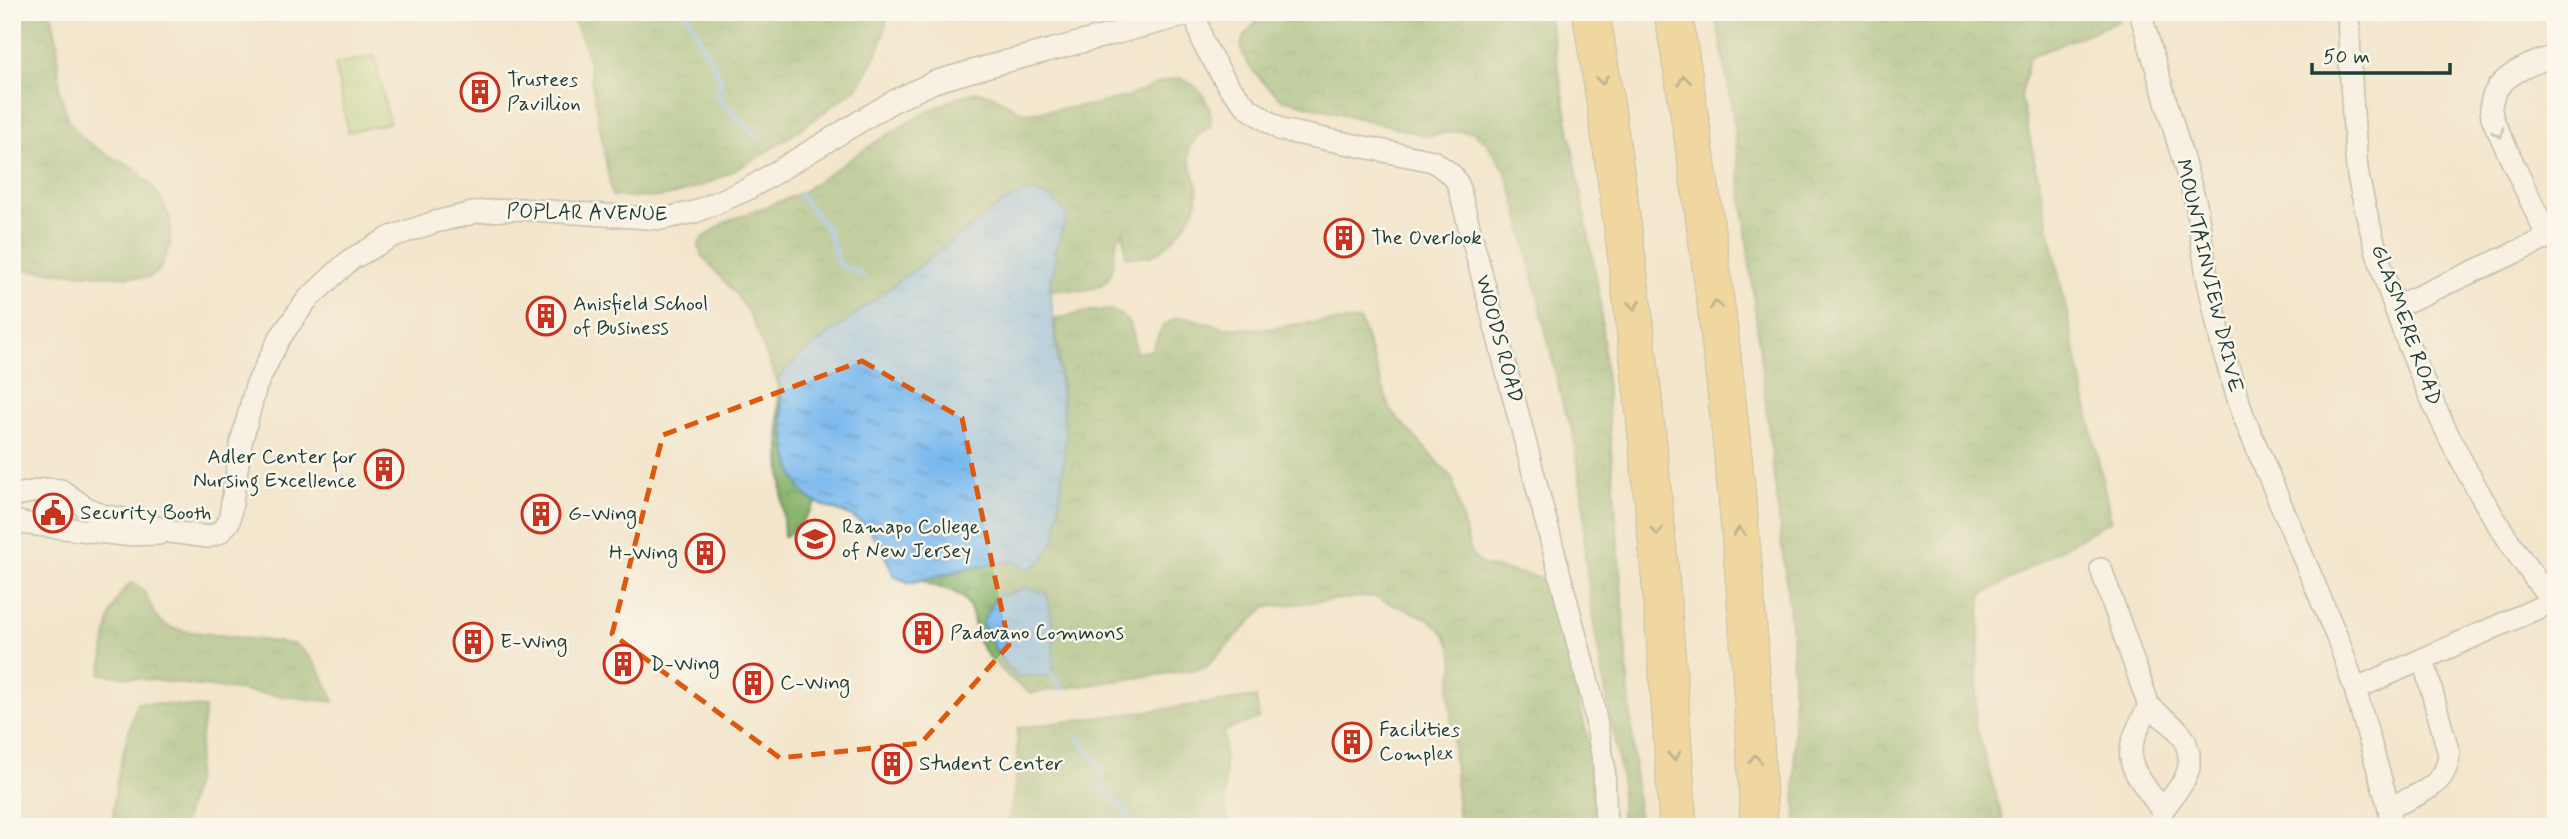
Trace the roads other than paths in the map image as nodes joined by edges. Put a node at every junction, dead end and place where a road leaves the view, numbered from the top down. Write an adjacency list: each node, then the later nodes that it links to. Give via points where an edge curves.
1 (1591, 12): 20 (highway, one-way to 20, via 1645,397)
2 (1673, 12): 21 (highway, one-way to 2, via 1745,597 1725,388)
3 (2140, 12): 15 (street, MOUNTAINVIEW DRIVE, via 2196,204 2231,379)
4 (2348, 12): 8 (street, GLASMERE ROAD, via 2358,179)
5 (1195, 13): 11 (street, POPLAR AVENUE, via 934,82 892,102 748,189 695,212 662,219 519,209 477,212 391,237 350,260 307,300 279,339 256,386 241,443 229,522 207,537); 19 (street, WOODS ROAD, via 1203,43 1229,87 1248,108 1281,130 1433,161 1458,184 1592,698 1604,766)
6 (2556, 56): 7 (street, one-way to 7, via 2501,82 2489,106)
7 (2552, 236): 8 (street)
8 (2395, 307): 13 (street, GLASMERE ROAD, via 2465,465 2503,531)
9 (12, 496): 11 (street, via 61,490 102,515)
10 (12, 519): 11 (street, via 132,536)
11 (171, 532)
12 (2101, 569): 16 (street)
13 (2554, 604): 14 (street)
14 (2423, 659): 15 (street); 17 (street, via 2449,754 2448,766 2435,785)
15 (2355, 689): 17 (street, MOUNTAINVIEW DRIVE)
16 (2150, 706): 18 (street, via 2130,751 2132,766); 18 (street, via 2177,729 2189,754 2189,768)
17 (2390, 817)
18 (2161, 819)
19 (1606, 827)
20 (1678, 827)
21 (1759, 827)

